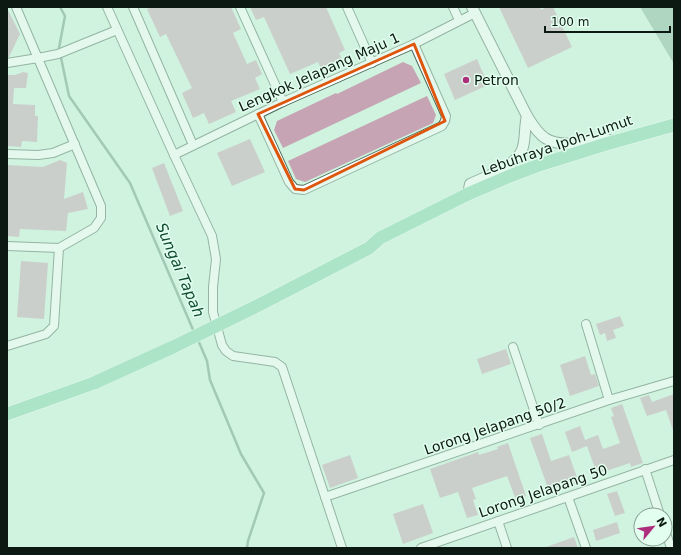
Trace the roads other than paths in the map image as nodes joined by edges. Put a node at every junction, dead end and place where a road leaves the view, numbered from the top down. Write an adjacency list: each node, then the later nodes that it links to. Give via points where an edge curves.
1 (16, 7): 11 (street)
2 (107, 7): 9 (street)
3 (133, 7): 21 (street)
4 (240, 7): 14 (street)
5 (346, 7): 13 (street)
6 (453, 7): 8 (street)
7 (474, 10): 8 (street, Lengkok Jelapang Maju 1); 16 (street)
8 (459, 20): 10 (street, Lengkok Jelapang Maju 1)
9 (117, 30): 11 (street, via 58,54); 23 (street)
10 (414, 44): 13 (street, Lengkok Jelapang Maju 1); 15 (street, via 446,116 442,126 304,190 295,189 289,182)
11 (38, 58): 12 (street); 20 (street)
12 (7, 63)
13 (372, 63): 14 (street, Lengkok Jelapang Maju 1)
14 (283, 102): 15 (street, Lengkok Jelapang Maju 1)
15 (258, 114): 21 (street, Lengkok Jelapang Maju 1)
16 (527, 116): 19 (street, via 546,139 560,143); 24 (street, via 522,151 516,159 470,184)
17 (674, 125): 19 (highway, Lebuhraya Ipoh-Lumut)
18 (674, 134): 27 (highway, Lebuhraya Ipoh-Lumut, via 596,154 526,179 463,204 378,246)
19 (632, 136): 24 (highway, Lebuhraya Ipoh-Lumut, via 542,164)
20 (75, 144): 22 (street, via 53,153); 26 (street, via 102,206 101,218 94,228)
21 (193, 145): 23 (street, Lengkok Jelapang Maju 1)
22 (7, 154)
23 (174, 155): 38 (street, via 212,236 216,258 213,312 222,345 233,356 275,362 282,367)
24 (468, 194): 27 (highway, Lebuhraya Ipoh-Lumut, via 380,238)
25 (7, 246): 26 (street)
26 (59, 248): 29 (street, via 54,326 46,334)
27 (369, 248): 33 (highway, Lebuhraya Ipoh-Lumut, bridge, via 173,347 94,383)
28 (586, 324): 32 (street)
29 (7, 346)
30 (513, 347): 34 (street)
31 (674, 381): 32 (street, Lorong Jelapang 50/2)
32 (610, 400): 34 (street, Lorong Jelapang 50/2)
33 (7, 414)
34 (540, 425): 38 (street, Lorong Jelapang 50/2)
35 (674, 460): 36 (street, Lorong Jelapang 50)
36 (645, 469): 37 (street, Lorong Jelapang 50); 39 (street)
37 (568, 497): 40 (street, Lorong Jelapang 50); 44 (street)
38 (324, 498): 41 (street)
39 (657, 507)
40 (498, 521): 42 (street, Lorong Jelapang 50); 43 (street)
41 (342, 548)
42 (425, 548)
43 (507, 548)
44 (586, 548)

